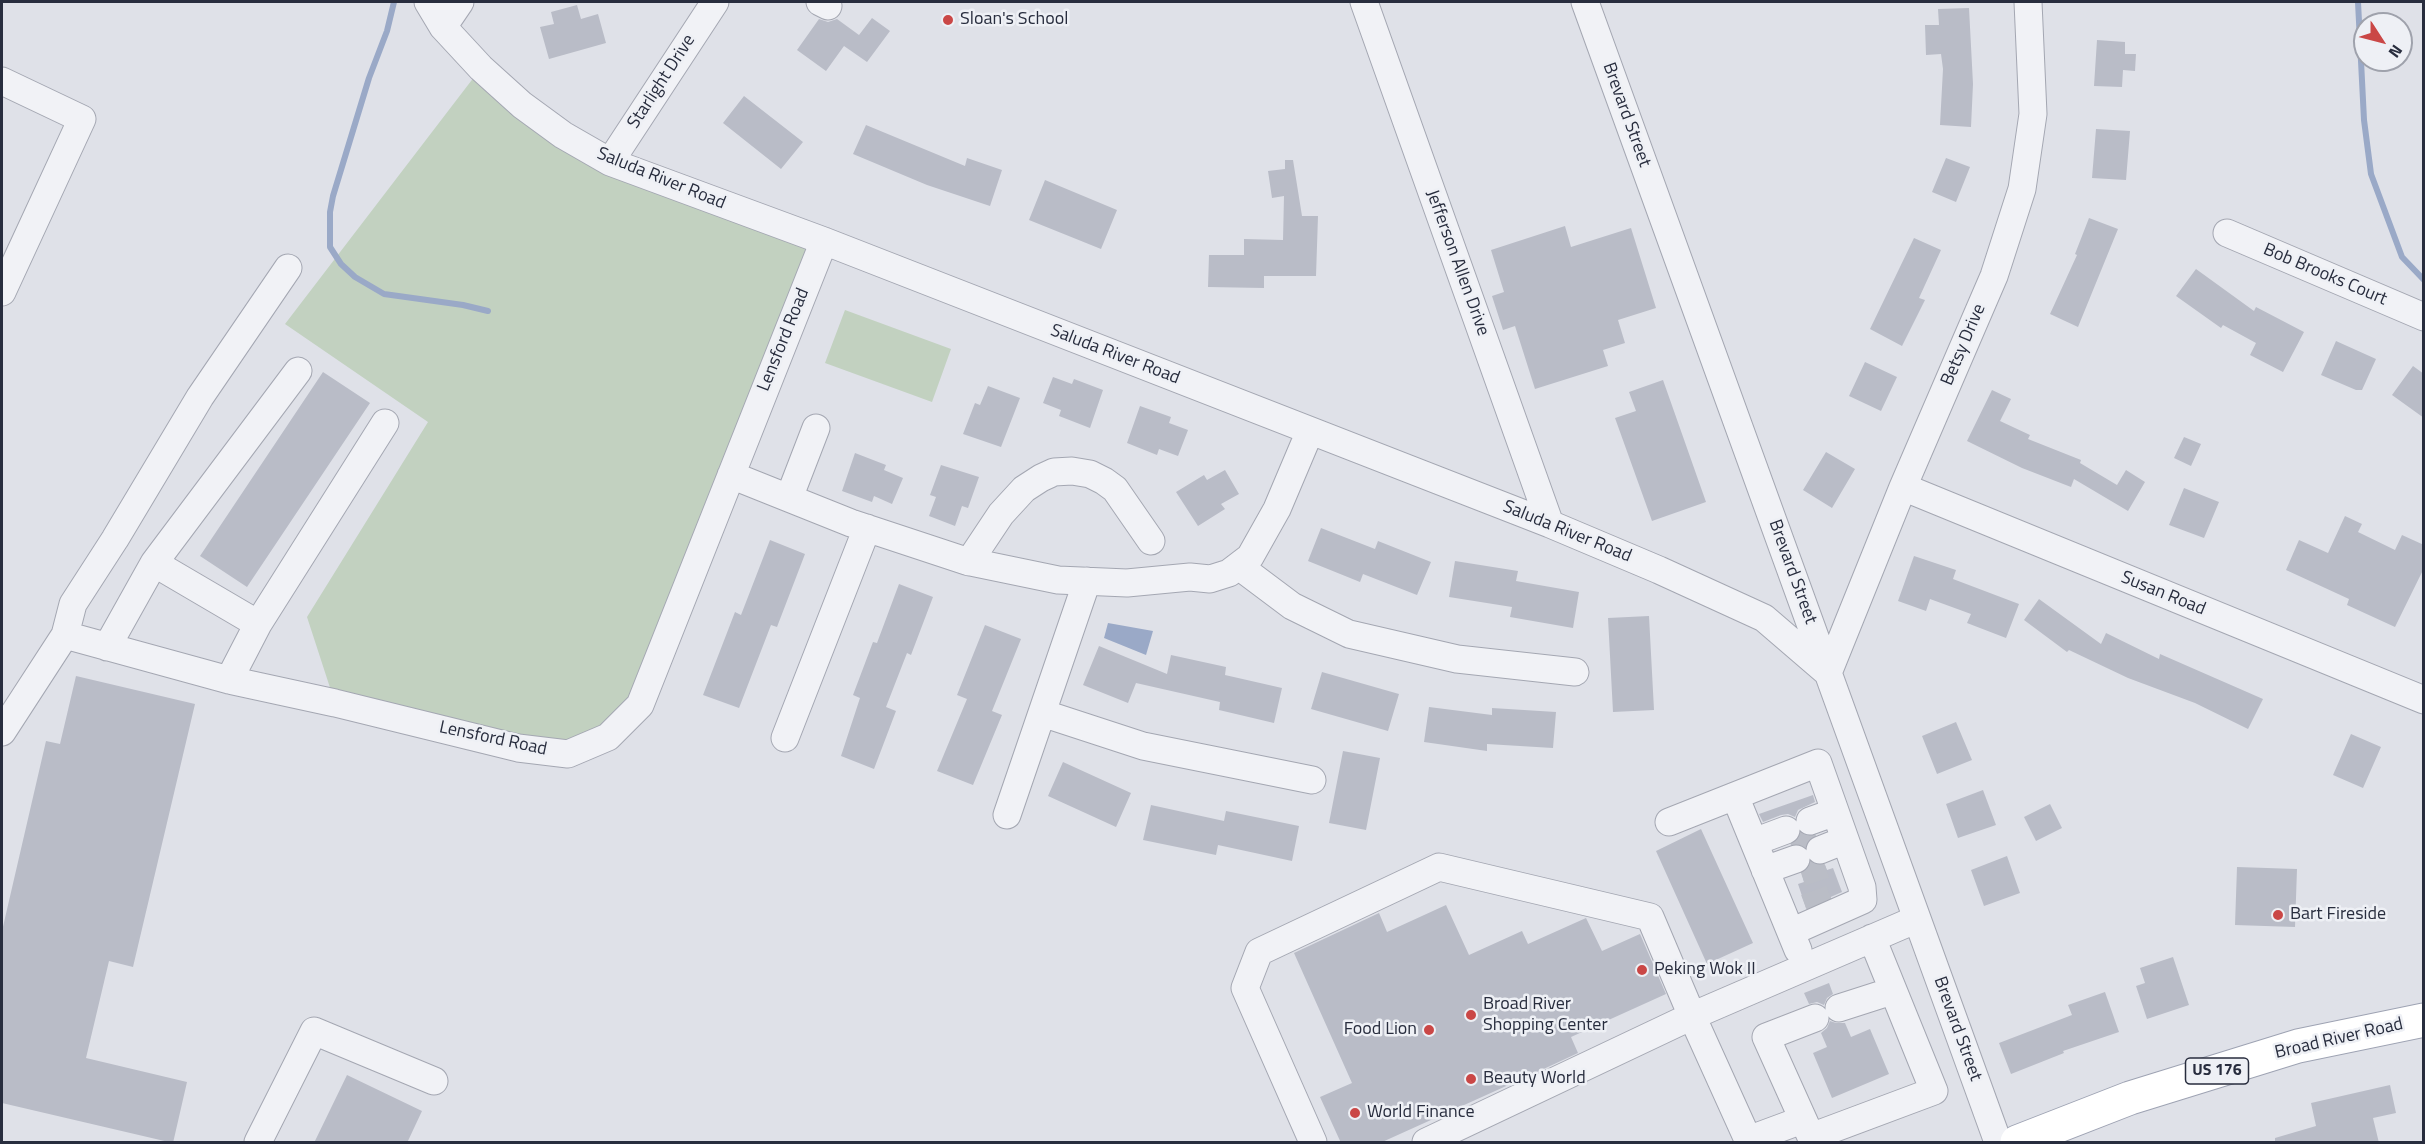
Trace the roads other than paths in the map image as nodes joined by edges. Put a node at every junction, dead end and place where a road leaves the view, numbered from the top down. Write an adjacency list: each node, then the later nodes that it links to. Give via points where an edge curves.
1 (428, 2): 7 (street, Saluda River Road)
2 (460, 2): 7 (street)
3 (715, 2): 9 (street, Starlight Drive)
4 (1364, 2): 22 (street, Jefferson Allen Drive)
5 (1585, 2): 33 (street, Brevard Street)
6 (2028, 2): 20 (street, Betsy Drive, via 2033,114 2022,189 1994,276)
7 (443, 27): 9 (street, Saluda River Road, via 522,105)
8 (2, 81): 13 (street, via 82,119)
9 (609, 162): 11 (street, Saluda River Road)
10 (2228, 233): 14 (street, Bob Brooks Court)
11 (824, 242): 18 (street, Saluda River Road); 19 (street, Lensford Road)
12 (288, 268): 30 (street, via 200,398 73,604)
13 (2, 292)
14 (2424, 317)
15 (298, 372): 26 (street)
16 (385, 423): 29 (street)
17 (816, 428): 21 (street)
18 (1310, 431): 22 (street, Saluda River Road); 27 (street, via 1277,509 1250,557)
19 (731, 475): 21 (street); 34 (street, Lensford Road, via 640,705 608,737 568,754 518,748)
20 (1903, 487): 33 (street, Betsy Drive); 35 (street, Susan Road)
21 (789, 498): 23 (street)
22 (1550, 524): 33 (street, Saluda River Road, via 1764,618)
23 (867, 528): 25 (street); 38 (street)
24 (1151, 541): 25 (street, via 1115,489 1104,481 1090,474 1054,472 1024,489 1001,514)
25 (969, 562): 28 (street, via 1058,580)
26 (154, 563): 29 (street); 31 (street)
27 (1240, 567): 28 (street, via 1210,579); 32 (street, via 1292,606 1349,634 1456,659)
28 (1087, 581): 36 (street)
29 (258, 624): 34 (street)
30 (65, 635): 31 (street, Lensford Road); 37 (street)
31 (107, 647): 34 (street, Lensford Road)
32 (1575, 672)
33 (1828, 673): 47 (street, Brevard Street)
34 (229, 680)
35 (2424, 700)
36 (1042, 713): 39 (street, via 1143,746); 41 (street)
37 (2, 732)
38 (785, 738)
39 (1312, 780)
40 (1735, 796): 42 (street); 43 (street, via 1818,764); 45 (street)
41 (1007, 815)
42 (1669, 822)
43 (1843, 834): 44 (street); 44 (street); 46 (street, via 1852,890 1863,900)
44 (1806, 847): 45 (street); 45 (street)
45 (1762, 863): 46 (street)
46 (1794, 919): 49 (street)
47 (1917, 919): 48 (street); 59 (street, Brevard Street)
48 (1872, 938): 49 (street); 50 (street)
49 (1805, 968): 51 (street)
50 (1892, 991): 54 (street, via 1766,1037); 54 (street, via 1934,1091 1811,1137)
51 (1692, 1016): 55 (street); 57 (street, via 1650,917 1439,867 1259,952 1245,988); 58 (street)
52 (2424, 1020): 60 (main road, Broad River Road / US 176, via 2298,1046 2130,1098)
53 (434, 1081): 56 (street, via 314,1031)
54 (1802, 1120): 55 (street)
55 (1749, 1141)
56 (258, 1143)
57 (1313, 1143)
58 (1426, 1143)
59 (1998, 1143)
60 (2017, 1143)

